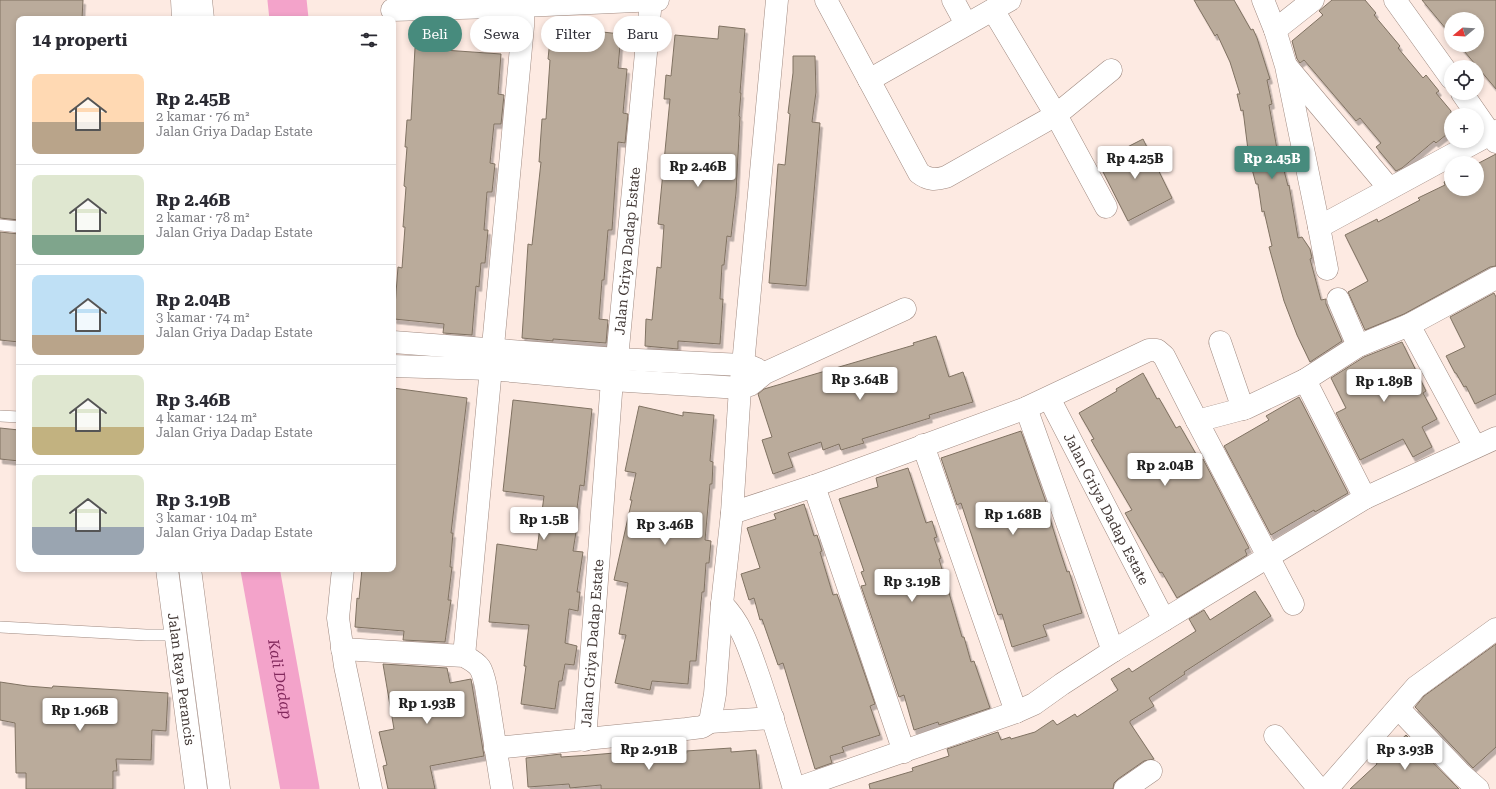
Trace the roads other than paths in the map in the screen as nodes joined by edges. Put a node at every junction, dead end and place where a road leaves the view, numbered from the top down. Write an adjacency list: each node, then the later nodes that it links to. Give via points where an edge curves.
1 (182, 0): 14 (street)
2 (201, 0): 15 (street)
3 (651, 0): 4 (street); 12 (street); 39 (street, Jalan Griya Dadap Estate)
4 (658, 0)
5 (777, 0): 40 (street)
6 (826, 0): 21 (street)
7 (953, 0): 16 (street)
8 (1263, 0): 17 (street)
9 (1312, 0): 17 (street)
10 (1395, 0): 19 (street)
11 (1002, 5): 16 (street); 23 (street)
12 (523, 6): 13 (street); 38 (street)
13 (391, 10)
14 (183, 16)
15 (203, 16)
16 (966, 24): 21 (street)
17 (1275, 30): 18 (street)
18 (1286, 66): 25 (street); 29 (street)
19 (1444, 68)
20 (1111, 70): 23 (street)
21 (869, 80): 23 (street, via 919,173 925,178 946,178)
22 (1467, 100): 24 (street)
23 (1056, 115): 26 (street)
24 (1494, 136): 25 (street)
25 (1390, 188): 29 (street)
26 (1106, 207)
27 (0, 225): 28 (lane)
28 (16, 227)
29 (1320, 227): 30 (street)
30 (1326, 269)
31 (1496, 278): 34 (street)
32 (1338, 299): 37 (street)
33 (905, 309): 42 (street)
34 (1409, 325): 37 (street); 54 (street)
35 (1220, 342): 48 (street)
36 (396, 343): 38 (street)
37 (1358, 346): 44 (street)
38 (491, 359): 39 (street); 41 (street); 43 (street); 70 (street)
39 (617, 359): 40 (street); 43 (street, Jalan Griya Dadap Estate)
40 (743, 365): 42 (street); 45 (street)
41 (396, 366)
42 (765, 372): 45 (street, via 750,385)
43 (612, 380): 45 (street); 76 (street, Jalan Griya Dadap Estate)
44 (1305, 380): 48 (street); 56 (street)
45 (740, 388): 57 (street)
46 (1049, 398): 47 (street); 51 (street, via 1149,350 1157,350 1164,356); 64 (street, Jalan Griya Dadap Estate)
47 (1026, 408): 53 (street); 69 (street)
48 (1243, 409): 51 (street)
49 (0, 416): 50 (lane)
50 (16, 417)
51 (1197, 422): 58 (street)
52 (1496, 438): 54 (street)
53 (923, 445): 55 (street); 72 (street)
54 (1475, 447): 56 (street)
55 (814, 486): 57 (street); 78 (street)
56 (1365, 498): 58 (street)
57 (732, 513): 62 (street)
58 (1267, 557): 63 (street); 64 (street)
59 (167, 572): 67 (street, Jalan Raya Perancis)
60 (190, 572): 81 (street, Jalan Raya Perancis)
61 (343, 572): 68 (street, via 338,618)
62 (722, 604): 73 (street, via 731,613 744,636); 74 (street, via 715,694)
63 (1293, 604)
64 (1164, 620): 69 (street)
65 (0, 627): 67 (lane)
66 (1496, 628): 71 (street, via 1416,687)
67 (175, 635): 80 (street, Jalan Raya Perancis)
68 (342, 649): 70 (street); 82 (street)
69 (1114, 651): 72 (street, via 1034,704)
70 (464, 656): 77 (street, via 477,663 483,675)
71 (1398, 708): 87 (street); 88 (street)
72 (1016, 712): 78 (street)
73 (773, 718): 74 (street, Jalan Griya Dadap Estate); 84 (street)
74 (710, 722): 76 (street, Jalan Griya Dadap Estate, via 702,727)
75 (1275, 736): 86 (street)
76 (585, 740): 77 (street, Jalan Griya Dadap Estate)
77 (495, 748): 83 (street)
78 (904, 752): 84 (street)
79 (1151, 771): 85 (street)
80 (196, 789)
81 (219, 789)
82 (371, 789)
83 (502, 789)
84 (794, 789)
85 (1125, 789)
86 (1319, 789)
87 (1327, 789)
88 (1478, 789)

